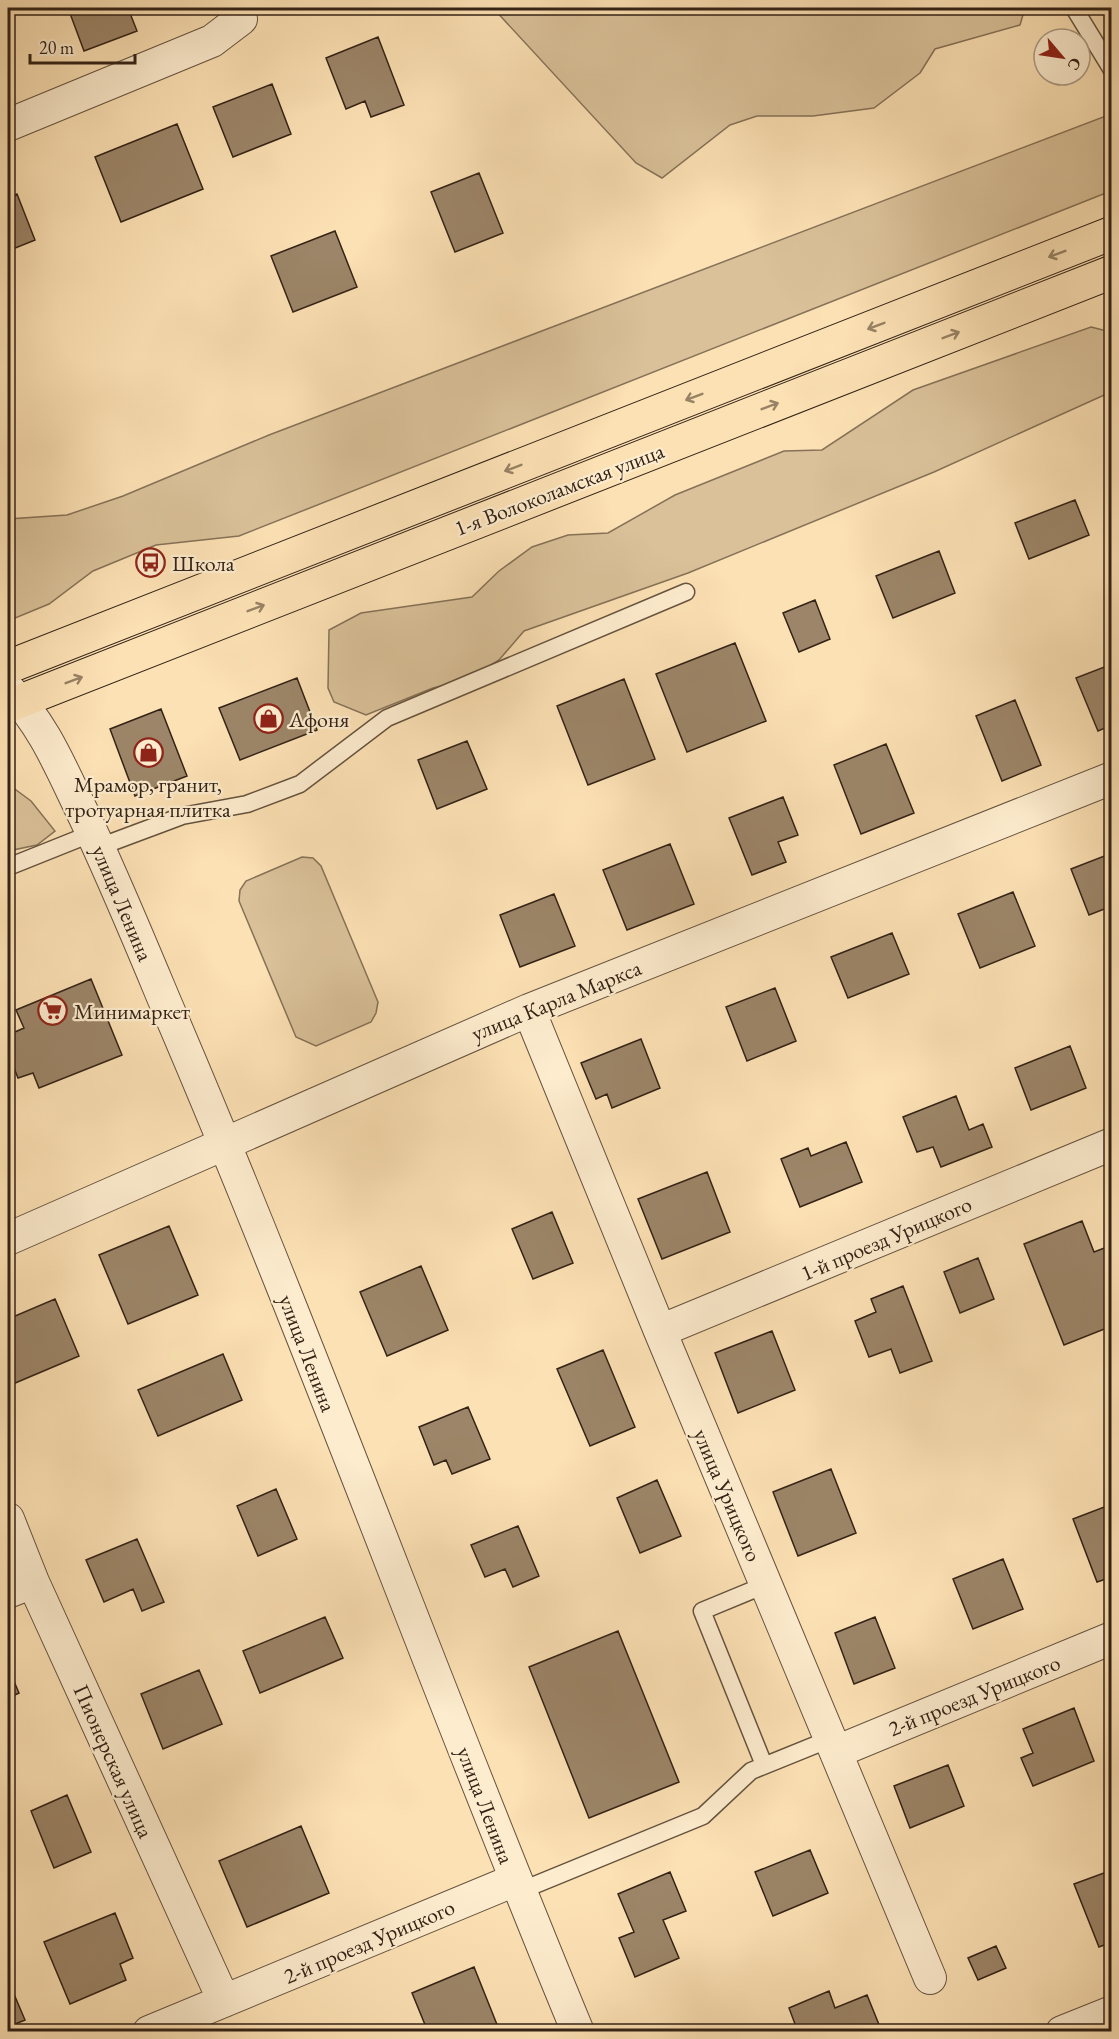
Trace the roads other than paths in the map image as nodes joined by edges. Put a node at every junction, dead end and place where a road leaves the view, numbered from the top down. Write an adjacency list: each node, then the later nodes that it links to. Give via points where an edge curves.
1 (236, 8): 4 (street, via 241,19 212,41)
2 (1074, 8): 3 (lane)
3 (1112, 70)
4 (8, 125)
5 (1112, 233): 8 (main road, 1-я Волоколамская улица, one-way to 8)
6 (1112, 272): 9 (main road, 1-я Волоколамская улица, one-way to 6)
7 (686, 592): 11 (lane, via 387,718 300,784 247,804 182,816)
8 (8, 667)
9 (12, 699): 11 (street, улица Ленина, via 50,745)
10 (1112, 778): 13 (street, улица Карла Маркса)
11 (96, 840): 12 (lane); 14 (street, улица Ленина)
12 (8, 867)
13 (529, 1010): 14 (street, улица Карла Маркса); 17 (street, улица Урицкого)
14 (225, 1142): 16 (street, улица Карла Маркса); 24 (street, улица Ленина)
15 (1112, 1144): 17 (street, 1-й проезд Урицкого)
16 (8, 1239)
17 (660, 1331): 19 (street, улица Урицкого)
18 (8, 1519): 20 (street, Пионерская улица)
19 (765, 1585): 22 (street, улица Урицкого); 23 (lane, via 702,1611)
20 (20, 1587): 26 (street, Пионерская улица)
21 (1112, 1638): 22 (street, 2-й проезд Урицкого)
22 (833, 1745): 23 (lane); 25 (street, улица Урицкого)
23 (764, 1765): 24 (lane, via 751,1771 703,1816)
24 (517, 1885): 26 (street, 2-й проезд Урицкого); 29 (street, улица Ленина)
25 (930, 1978)
26 (224, 2001): 28 (street, 2-й проезд Урицкого)
27 (1112, 2012): 30 (street)
28 (149, 2031)
29 (578, 2031)
30 (1062, 2031)

